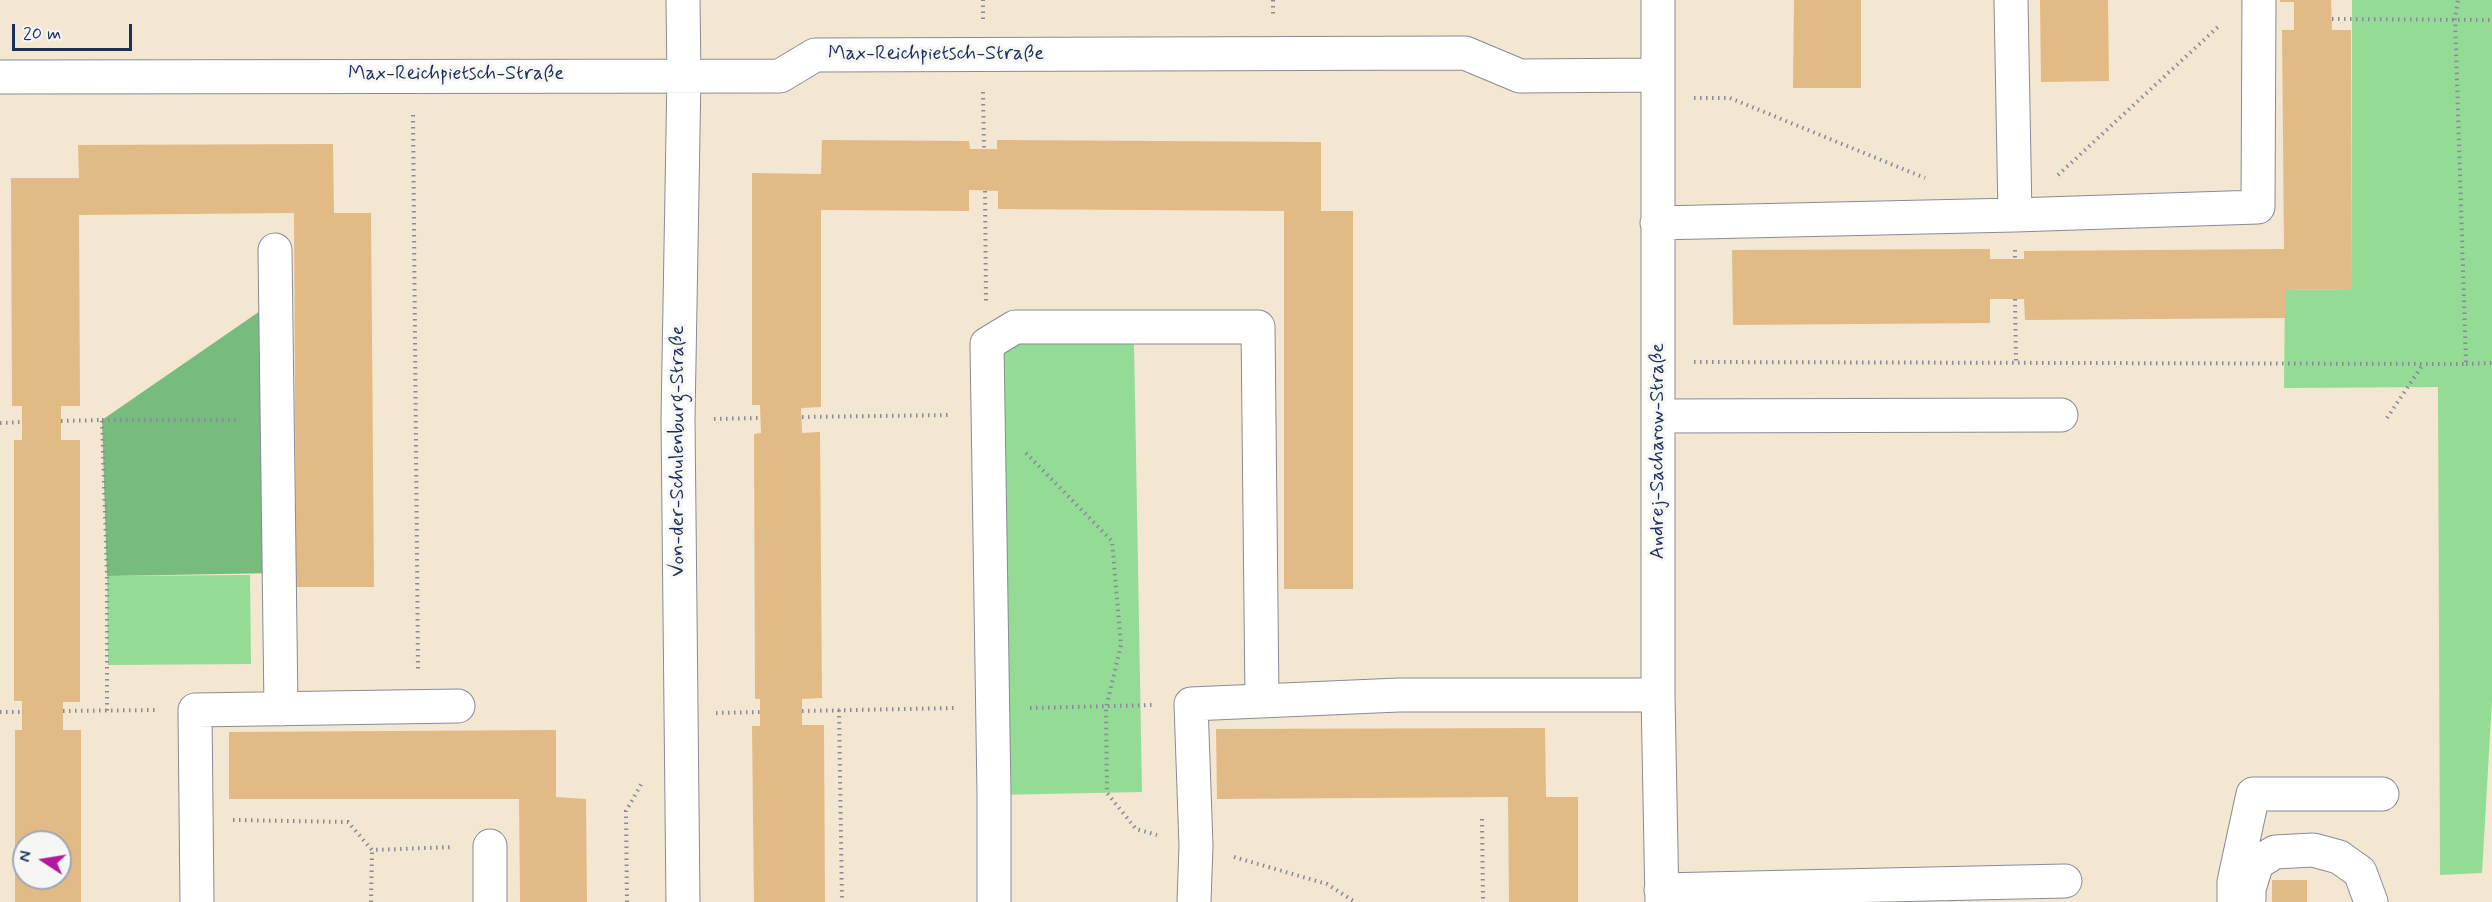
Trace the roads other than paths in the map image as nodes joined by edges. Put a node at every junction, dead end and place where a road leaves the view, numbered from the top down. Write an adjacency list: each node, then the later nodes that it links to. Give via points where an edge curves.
1 (683, 0): 6 (street, Von-der-Schulenburg-Straße)
2 (1658, 0): 5 (street, Andrej-Sacharow-Straße)
3 (2011, 0): 8 (street)
4 (2259, 10): 8 (street, via 2258,207)
5 (1658, 75): 6 (street, Max-Reichpietsch-Straße, via 1520,76 1465,53 1429,53 815,55 780,76); 9 (street, Andrej-Sacharow-Straße)
6 (684, 76): 7 (street, Max-Reichpietsch-Straße); 24 (street, Von-der-Schulenburg-Straße, via 678,419)
7 (0, 77)
8 (2015, 215): 9 (street)
9 (1657, 223): 11 (street, Andrej-Sacharow-Straße)
10 (275, 250): 16 (street)
11 (1659, 416): 12 (street); 13 (street, Andrej-Sacharow-Straße)
12 (2061, 416)
13 (1658, 695): 14 (street, via 1399,695); 21 (street, Andrej-Sacharow-Straße)
14 (1262, 701): 25 (street, via 1258,327 1015,327 987,345); 26 (street, via 1191,704)
15 (458, 706): 16 (street)
16 (281, 709): 22 (street, via 195,710)
17 (2382, 794): 20 (street, via 2253,794)
18 (490, 846): 23 (street)
19 (2065, 881): 21 (street)
20 (2239, 895): 27 (street, via 2249,889 2258,863 2275,852 2313,849 2339,857 2360,872)
21 (1661, 896)
22 (197, 902)
23 (489, 902)
24 (683, 902)
25 (994, 902)
26 (1194, 902)
27 (2371, 902)

